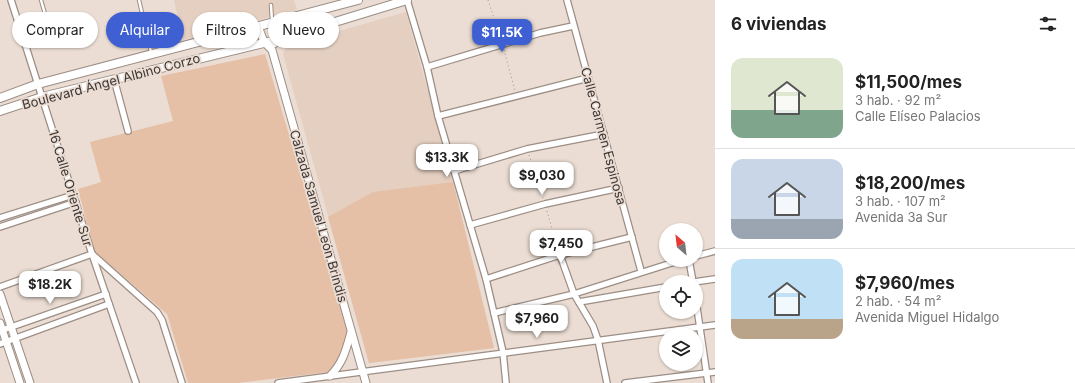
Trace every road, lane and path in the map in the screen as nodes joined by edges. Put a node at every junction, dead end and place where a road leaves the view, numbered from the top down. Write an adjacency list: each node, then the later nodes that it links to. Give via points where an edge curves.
1 (11, 0): 23 (street, 16 Calle Oriente Sur)
2 (41, 0): 9 (lane)
3 (139, 0): 19 (lane)
4 (358, 0): 7 (main road, Boulevard Ángel Albino Corzo)
5 (407, 0): 12 (main road, Boulevard Ángel Albino Corzo); 20 (street)
6 (567, 0): 13 (street, Calle Carmen Espinosa)
7 (344, 2): 11 (main road, Boulevard Ángel Albino Corzo)
8 (271, 5): 10 (lane)
9 (44, 12)
10 (271, 12)
11 (310, 12)
12 (339, 21)
13 (573, 26): 20 (street, via 540,32); 21 (street, Calle Carmen Espinosa)
14 (260, 31): 16 (street, Calzada Samuel León Brindis)
15 (268, 41): 16 (main road, Boulevard Ángel Albino Corzo)
16 (264, 42): 18 (street, Calzada Samuel León Brindis); 22 (main road, Boulevard Ángel Albino Corzo)
17 (192, 44): 19 (main road, Boulevard Ángel Albino Corzo)
18 (272, 50): 62 (street, Calzada Samuel León Brindis)
19 (152, 55): 23 (main road, Boulevard Ángel Albino Corzo)
20 (427, 67): 27 (street)
21 (588, 78): 27 (street); 29 (street, Calle Carmen Espinosa)
22 (114, 79): 24 (main road, Boulevard Ángel Albino Corzo); 28 (street)
23 (38, 84): 24 (street, 16 Calle Oriente Sur); 25 (main road, Boulevard Ángel Albino Corzo)
24 (42, 97): 26 (main road, Boulevard Ángel Albino Corzo); 32 (street, 16 Calle Oriente Sur)
25 (0, 98)
26 (0, 111)
27 (438, 116): 30 (street)
28 (128, 131)
29 (604, 134): 30 (street, via 527,149); 31 (street, Calle Carmen Espinosa)
30 (454, 171): 35 (street)
31 (619, 188): 35 (street, via 545,204); 37 (street, Calle Carmen Espinosa)
32 (74, 195): 33 (street, 16 Calle Oriente Sur); 34 (street)
33 (76, 202): 36 (street); 39 (street, 16 Calle Oriente Sur)
34 (0, 218)
35 (470, 225): 44 (street)
36 (0, 227)
37 (632, 237): 41 (street); 43 (street, Calle Carmen Espinosa)
38 (715, 251): 40 (street)
39 (92, 254): 47 (street); 50 (street, 16 Calle Oriente Sur); 77 (street, via 157,312 162,320)
40 (703, 254)
41 (560, 255): 44 (street); 51 (street)
42 (659, 266): 43 (street)
43 (641, 271): 51 (street)
44 (486, 279): 54 (street)
45 (715, 279): 46 (street)
46 (703, 281)
47 (0, 287)
48 (659, 288): 52 (street)
49 (0, 294): 61 (street)
50 (106, 294): 53 (street, 16 Calle Oriente Sur); 55 (street)
51 (574, 294): 52 (street); 54 (street)
52 (579, 302): 65 (street)
53 (109, 304): 58 (street); 76 (street, 16 Calle Oriente Sur)
54 (494, 313): 68 (street)
55 (44, 317): 58 (street); 61 (street)
56 (699, 319): 59 (street)
57 (715, 325): 59 (street)
58 (47, 327): 64 (street)
59 (700, 327)
60 (1, 328): 61 (street); 66 (street)
61 (10, 328): 64 (street)
62 (351, 332): 69 (street, Calzada Samuel León Brindis); 72 (street, via 339,368)
63 (659, 332): 65 (street)
64 (14, 339): 66 (street); 75 (street)
65 (598, 340): 68 (street); 81 (street)
66 (3, 343): 74 (street)
67 (703, 347): 71 (street)
68 (503, 352): 69 (street); 80 (street)
69 (362, 371): 72 (street); 79 (street, Calzada Samuel León Brindis)
70 (715, 372): 71 (street)
71 (707, 373): 82 (street); 83 (street)
72 (330, 376): 73 (street)
73 (301, 382): 78 (street)
74 (20, 383)
75 (30, 383)
76 (136, 383)
77 (182, 383)
78 (278, 383)
79 (366, 383)
80 (506, 383)
81 (607, 383)
82 (625, 383)
83 (708, 383)

